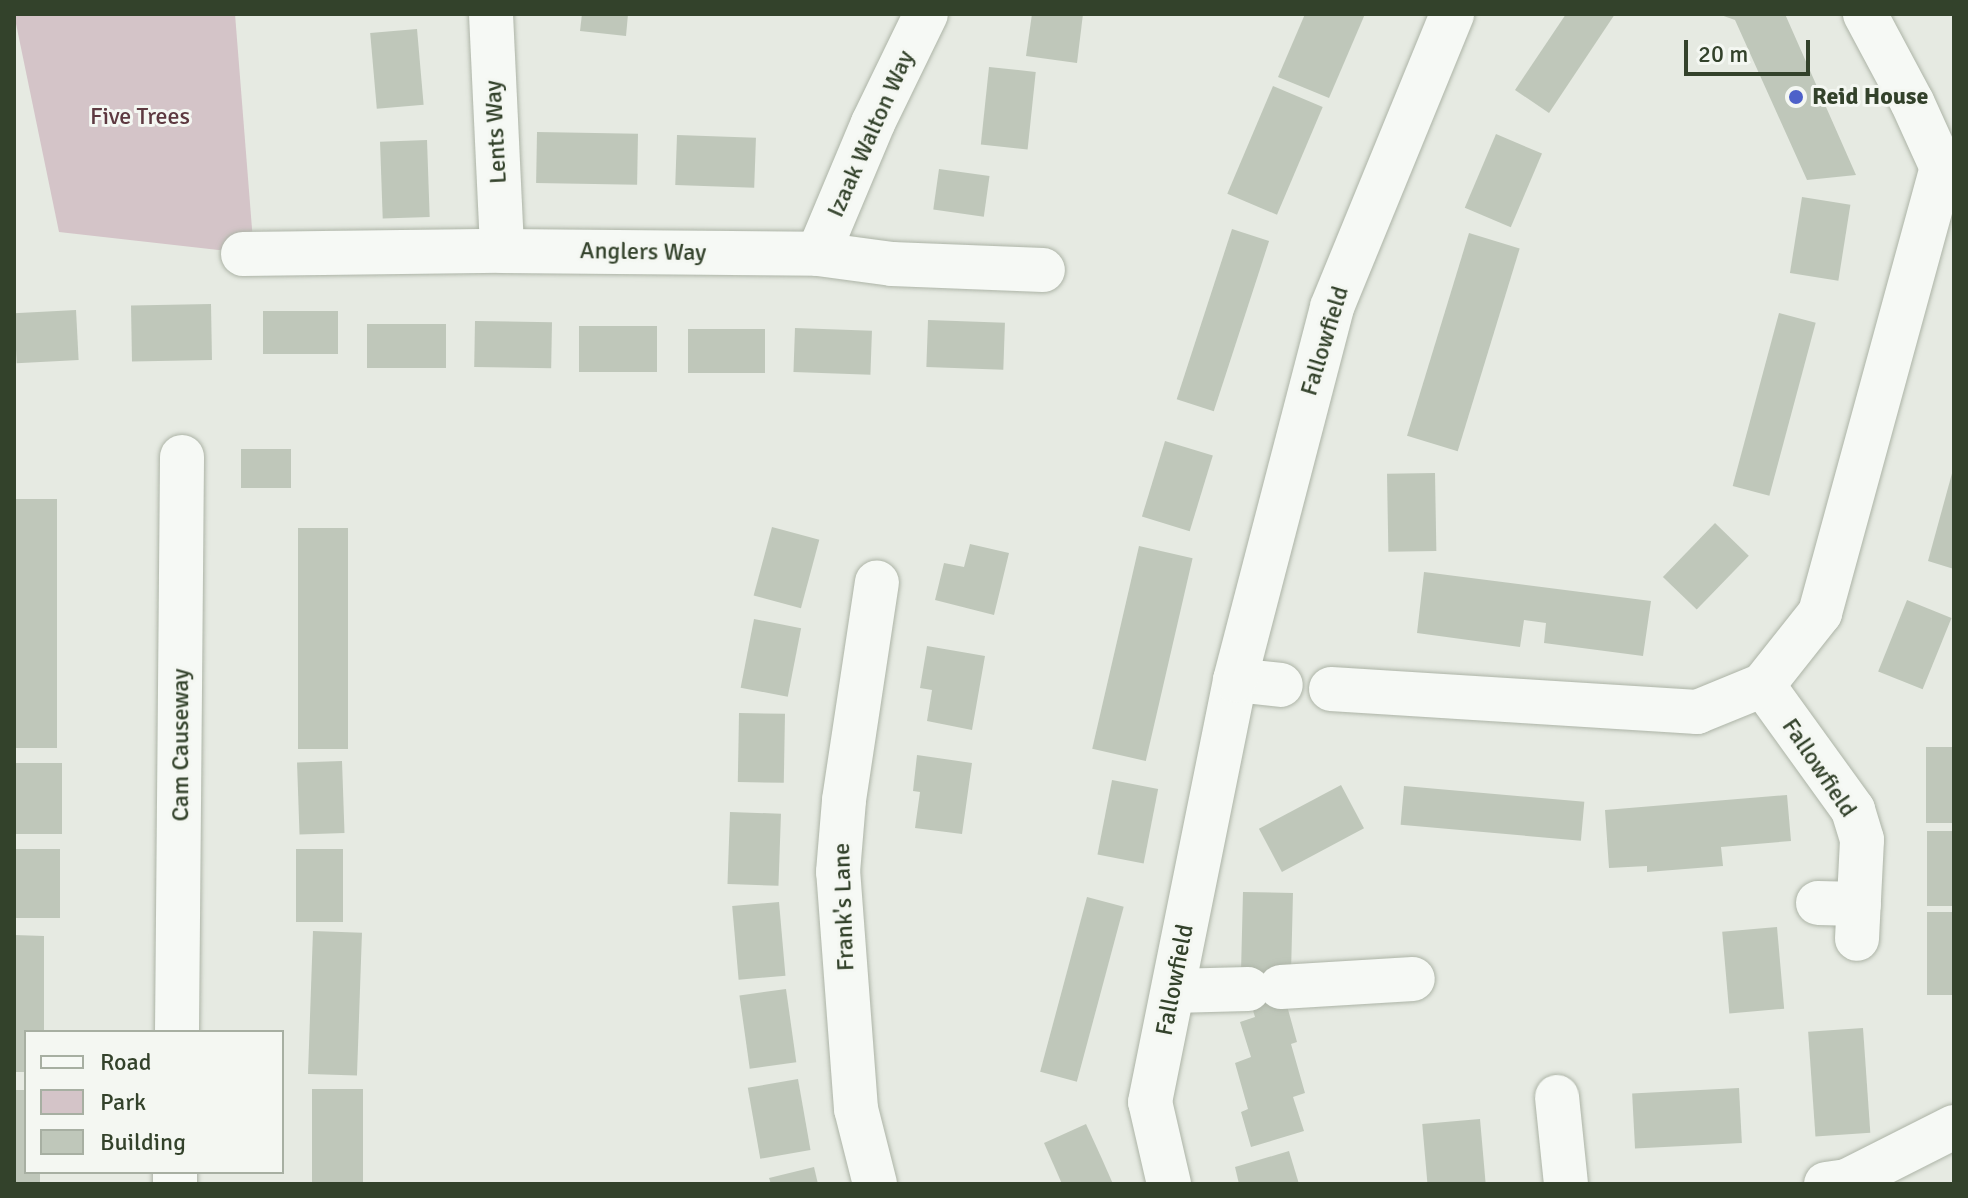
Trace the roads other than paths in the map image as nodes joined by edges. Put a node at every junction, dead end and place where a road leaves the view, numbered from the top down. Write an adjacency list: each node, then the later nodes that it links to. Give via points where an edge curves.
1 (491, 14): 6 (street, Lents Way)
2 (926, 14): 8 (street, Izaak Walton Way)
3 (1452, 14): 12 (street, Fallowfield, via 1332,307)
4 (1865, 14): 5 (street)
5 (1948, 168): 14 (street, via 1820,613)
6 (502, 251): 7 (street, Anglers Way); 8 (street, Anglers Way)
7 (243, 254)
8 (818, 254): 9 (street, Anglers Way, via 892,264)
9 (1043, 270)
10 (182, 457): 19 (street, Cam Causeway)
11 (877, 582): 22 (street, Frank's Lane, via 838,872 856,1109)
12 (1235, 680): 13 (street); 18 (street, Fallowfield)
13 (1281, 685)
14 (1763, 685): 15 (street, via 1697,712); 16 (street, Fallowfield, via 1853,810 1862,840)
15 (1331, 689)
16 (1845, 915)
17 (1413, 979): 18 (street)
18 (1173, 991): 23 (street, Fallowfield, via 1150,1102)
19 (177, 1030)
20 (1557, 1097): 24 (street)
21 (1954, 1127): 25 (street, via 1847,1181)
22 (875, 1184)
23 (1169, 1184)
24 (1566, 1184)
25 (1826, 1184)

